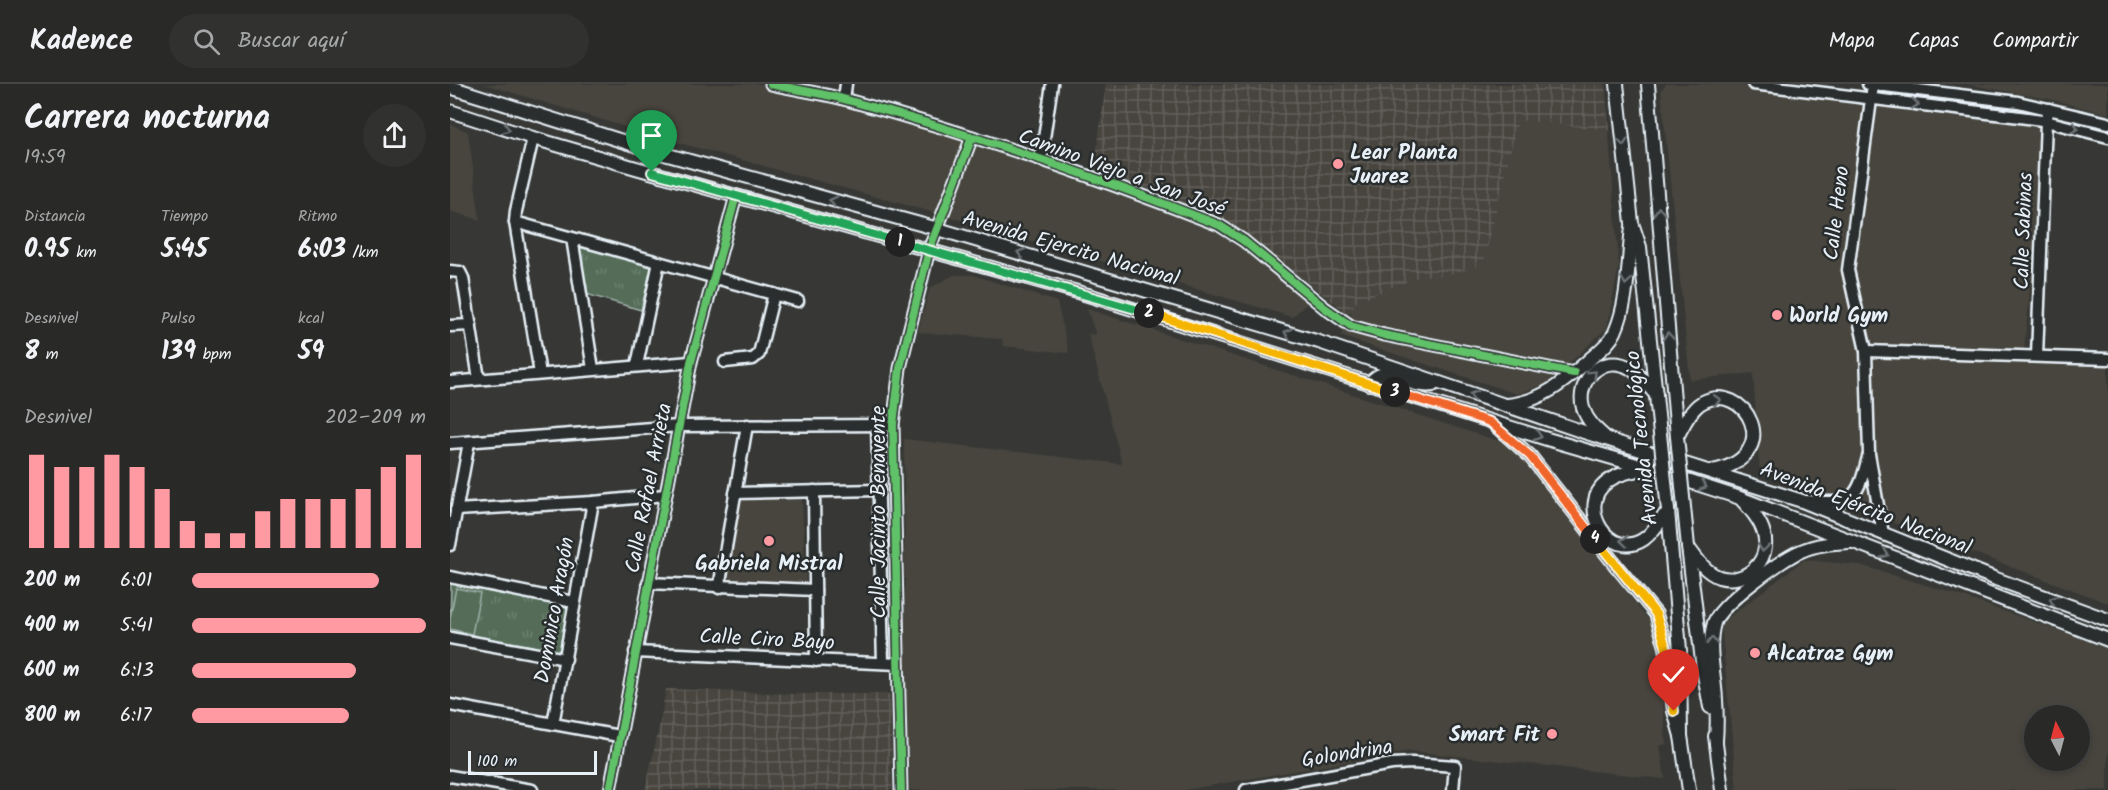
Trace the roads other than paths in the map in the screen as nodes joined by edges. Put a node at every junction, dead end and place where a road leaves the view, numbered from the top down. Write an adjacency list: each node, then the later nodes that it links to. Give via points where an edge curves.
1 (771, 84): 11 (street, Camino Viejo a San José)
2 (846, 84): 11 (street)
3 (1052, 84): 20 (street)
4 (1617, 84): 23 (main road, Avenida Tecnológico, one-way to 23)
5 (1648, 84): 54 (main road, Avenida Tecnológico, one-way to 5)
6 (1753, 84): 12 (street)
7 (1868, 84): 8 (street)
8 (1873, 85): 12 (street, Calle Heno); 14 (street)
9 (450, 87): 10 (main road, Avenida Ejercito Nacional)
10 (481, 97): 13 (main road, via 475,113); 24 (main road, Avenida Ejercito Nacional, one-way to 10, via 657,152)
11 (844, 99): 17 (street, Camino Viejo a San José)
12 (1872, 99): 15 (street, one-way to 15); 34 (street, Calle Heno, via 1848,270)
13 (450, 109): 19 (main road, Avenida Ejercito Nacional, one-way to 19)
14 (2049, 109): 15 (street, Calle Sabinas); 16 (street)
15 (2046, 121): 18 (street, one-way to 18); 35 (street, Calle Sabinas)
16 (2108, 123)
17 (972, 136): 20 (street, Camino Viejo a San José); 24 (street, Calle Jacinto Benavente)
18 (2108, 137)
19 (533, 138): 21 (main road, Avenida Ejercito Nacional); 22 (street)
20 (1041, 159): 41 (street, Camino Viejo a San José, via 1219,225 1351,326)
21 (736, 196): 26 (main road, Avenida Ejercito Nacional); 29 (street, Calle Rafael Arrieta)
22 (515, 222): 25 (street); 42 (street)
23 (1632, 223): 41 (main road, one-way to 41, via 1627,282 1616,332); 47 (main road, Avenida Tecnológico, via 1640,247)
24 (938, 229): 26 (street, Calle Jacinto Benavente); 46 (main road, Avenida Ejercito Nacional, one-way to 24, via 1319,342)
25 (572, 238): 27 (street); 40 (street)
26 (929, 250): 45 (main road, Avenida Ejercito Nacional, via 1130,308); 52 (street, Calle Jacinto Benavente, via 900,368)
27 (659, 262): 29 (street); 39 (street)
28 (450, 271): 32 (street, via 463,276)
29 (714, 277): 30 (street); 37 (street, Calle Rafael Arrieta)
30 (774, 294): 31 (street); 38 (street, via 759,354 753,359)
31 (798, 301)
32 (471, 325): 33 (street); 43 (street)
33 (450, 326)
34 (1866, 351): 35 (street); 58 (street, Calle Heno)
35 (2037, 356): 36 (street)
36 (2108, 360)
37 (691, 362): 39 (street); 53 (street, Calle Rafael Arrieta)
38 (725, 362)
39 (637, 365): 40 (street)
40 (593, 369): 42 (street)
41 (1574, 373): 48 (main road, via 1542,396)
42 (540, 374): 43 (street)
43 (479, 379): 44 (street)
44 (450, 382)
45 (1369, 384): 46 (main road, via 1384,375 1420,386); 49 (main road, Avenida Ejercito Nacional)
46 (1440, 384): 48 (main road, Avenida Ejercito Nacional, one-way to 46)
47 (1656, 396): 55 (main road, one-way to 47, via 1591,424 1583,408 1583,389 1591,373 1606,365 1628,367); 69 (main road, Avenida Tecnológico, bridge)
48 (1503, 405): 55 (main road, Avenida Ejercito Nacional)
49 (1490, 422): 59 (main road, Avenida Ejercito Nacional, one-way to 59); 90 (main road, via 1530,456 1656,614)
50 (877, 424): 51 (street); 52 (street); 61 (street)
51 (747, 425): 53 (street); 63 (street)
52 (893, 425): 86 (street, Calle Jacinto Benavente)
53 (679, 426): 56 (street); 64 (street, Calle Rafael Arrieta)
54 (1677, 437): 60 (main road, one-way to 60, via 1695,409 1711,400 1729,400 1745,411 1752,428 1749,451 1733,465); 73 (main road, Avenida Tecnológico, bridge)
55 (1608, 440): 60 (main road, Avenida Ejército Nacional)
56 (469, 442): 57 (street); 68 (street)
57 (450, 443)
58 (1869, 454): 67 (street, Calle Heno, via 1858,490 1851,497 1830,503); 70 (street, Calle Heno)
59 (1647, 468): 65 (main road, Avenida Ejército Nacional, one-way to 65); 69 (main road, one-way to 59, via 1651,533 1637,542 1616,541 1599,527 1594,505 1599,489 1614,478)
60 (1709, 471): 67 (main road, Avenida Ejército Nacional)
61 (879, 490): 62 (street); 85 (street)
62 (814, 491): 63 (street); 77 (street)
63 (735, 493): 76 (street)
64 (665, 495): 66 (street); 75 (street, Calle Rafael Arrieta)
65 (1740, 498): 71 (main road, Avenida Ejército Nacional); 73 (main road, one-way to 73, via 1764,534 1764,554 1754,570 1737,577 1719,577)
66 (593, 501): 68 (street); 78 (street, Dominico Aragón)
67 (1802, 501): 70 (main road, Avenida Ejército Nacional)
68 (456, 510): 72 (street)
69 (1668, 510): 90 (main road, Avenida Tecnológico, via 1680,650)
70 (1883, 534): 79 (main road, Avenida Ejército Nacional, one-way to 70)
71 (1854, 542): 81 (main road, Avenida Ejército Nacional, one-way to 81); 91 (main road, one-way to 71, via 1711,642 1716,618 1733,600 1800,551)
72 (450, 545)
73 (1688, 548): 91 (main road, Avenida Tecnológico)
74 (450, 577): 78 (street)
75 (648, 583): 76 (street); 82 (street, Calle Rafael Arrieta)
76 (719, 588): 77 (street)
77 (815, 590): 84 (street)
78 (574, 602): 83 (street, Dominico Aragón)
79 (2108, 620)
80 (450, 638): 83 (street)
81 (2108, 640)
82 (635, 652): 84 (street, Calle Ciro Bayo); 89 (street, Calle Rafael Arrieta)
83 (566, 659): 88 (street, Dominico Aragón)
84 (816, 661): 85 (street, Calle Ciro Bayo)
85 (884, 663): 86 (street, Calle Ciro Bayo)
86 (898, 664): 96 (street, Calle Jacinto Benavente)
87 (450, 705): 88 (street)
88 (553, 724): 89 (street)
89 (619, 736): 95 (street, Calle Rafael Arrieta)
90 (1682, 736): 100 (main road, Avenida Tecnológico)
91 (1716, 741): 101 (main road, Avenida Tecnológico)
92 (450, 776): 94 (street)
93 (1307, 778): 97 (street, Golondrina); 98 (street); 99 (street, Golondrina, via 1392,764 1455,766)
94 (532, 790)
95 (610, 790)
96 (901, 790)
97 (1246, 790)
98 (1306, 790)
99 (1453, 790)
100 (1689, 790)
101 (1722, 790)

